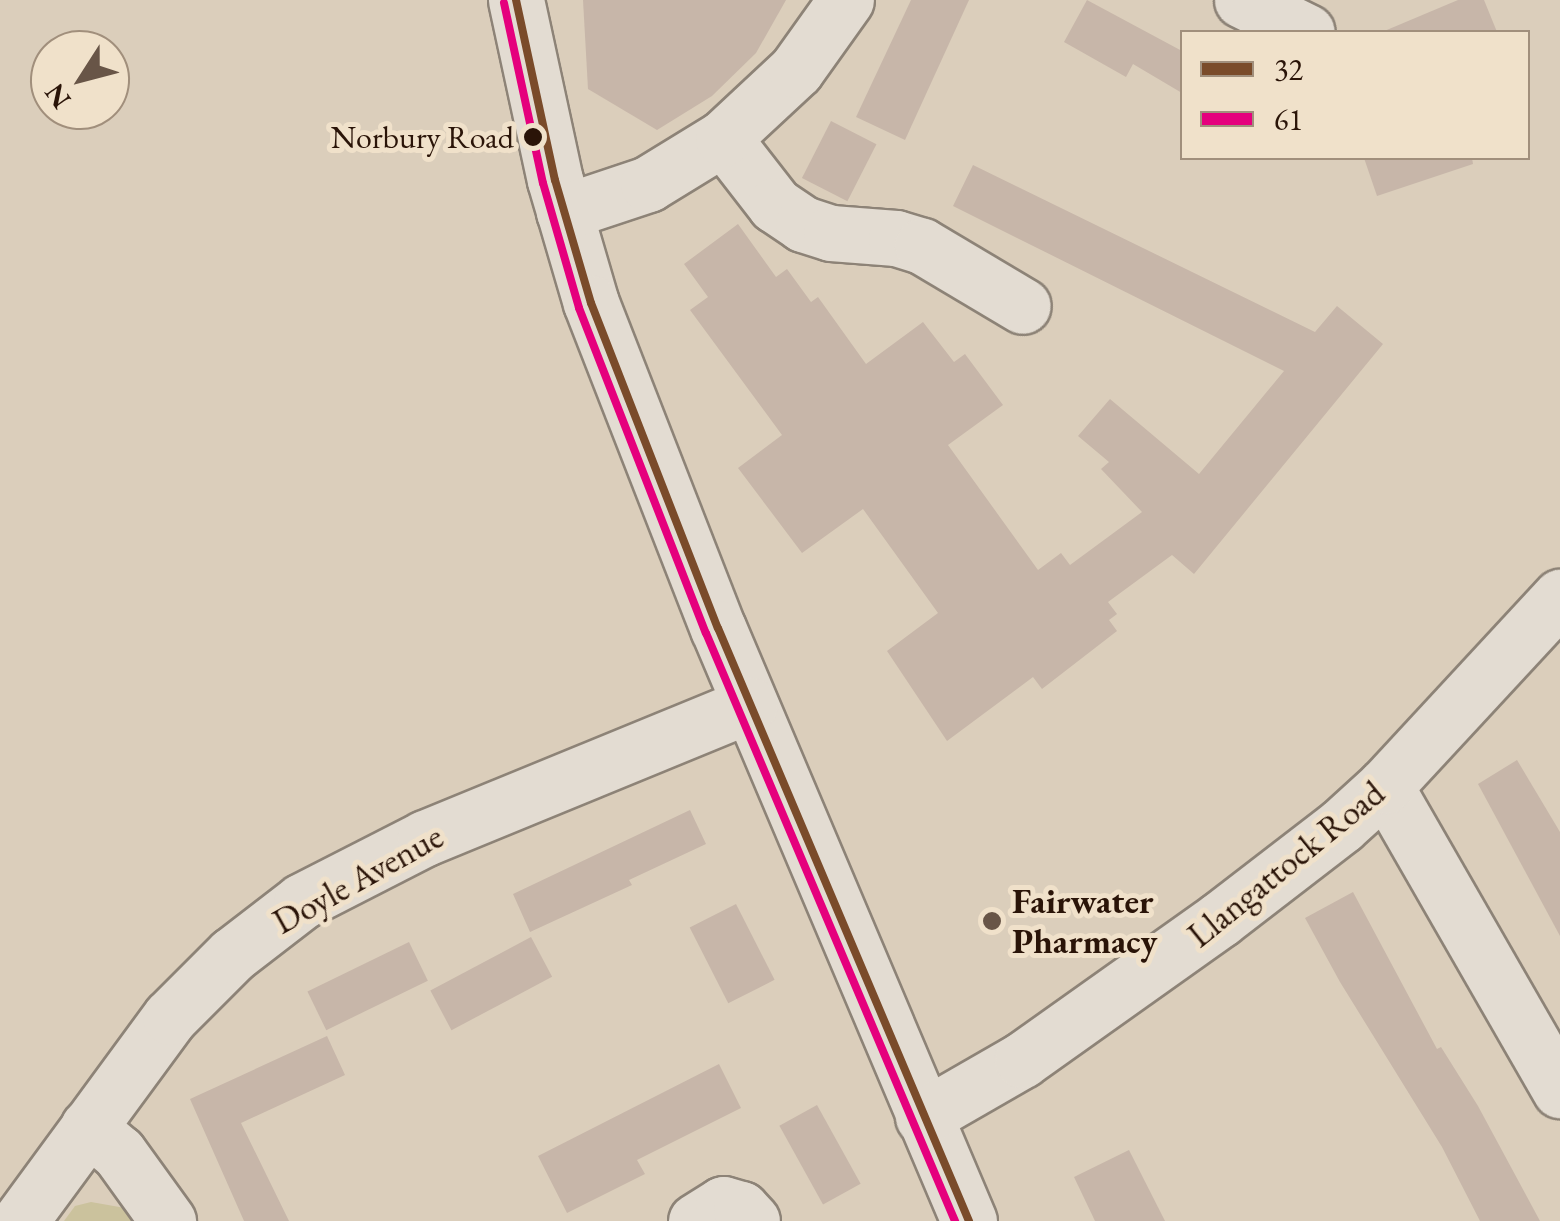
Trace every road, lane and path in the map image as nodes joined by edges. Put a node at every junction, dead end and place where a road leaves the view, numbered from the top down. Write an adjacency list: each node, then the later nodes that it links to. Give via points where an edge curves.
1 (516, 0): 6 (street)
2 (846, 0): 5 (street, via 796,70)
3 (1242, 0): 4 (street)
4 (1303, 30)
5 (723, 138): 6 (street, via 648,184); 7 (street, via 775,206 803,224 922,246)
6 (564, 212): 9 (street, via 591,302)
7 (1022, 306)
8 (1560, 598): 10 (street, Llangattock Road)
9 (750, 706): 12 (street); 13 (street, Doyle Avenue, via 426,838 302,901 210,975 146,1045)
10 (1384, 786): 11 (street); 12 (street, Llangattock Road, via 1220,920 1022,1060)
11 (1560, 1090)
12 (923, 1117): 18 (street)
13 (88, 1126): 14 (street, Doyle Avenue); 15 (street, via 119,1152)
14 (20, 1221)
15 (168, 1221)
16 (696, 1221): 17 (street, via 724,1204)
17 (752, 1221)
18 (969, 1221)

